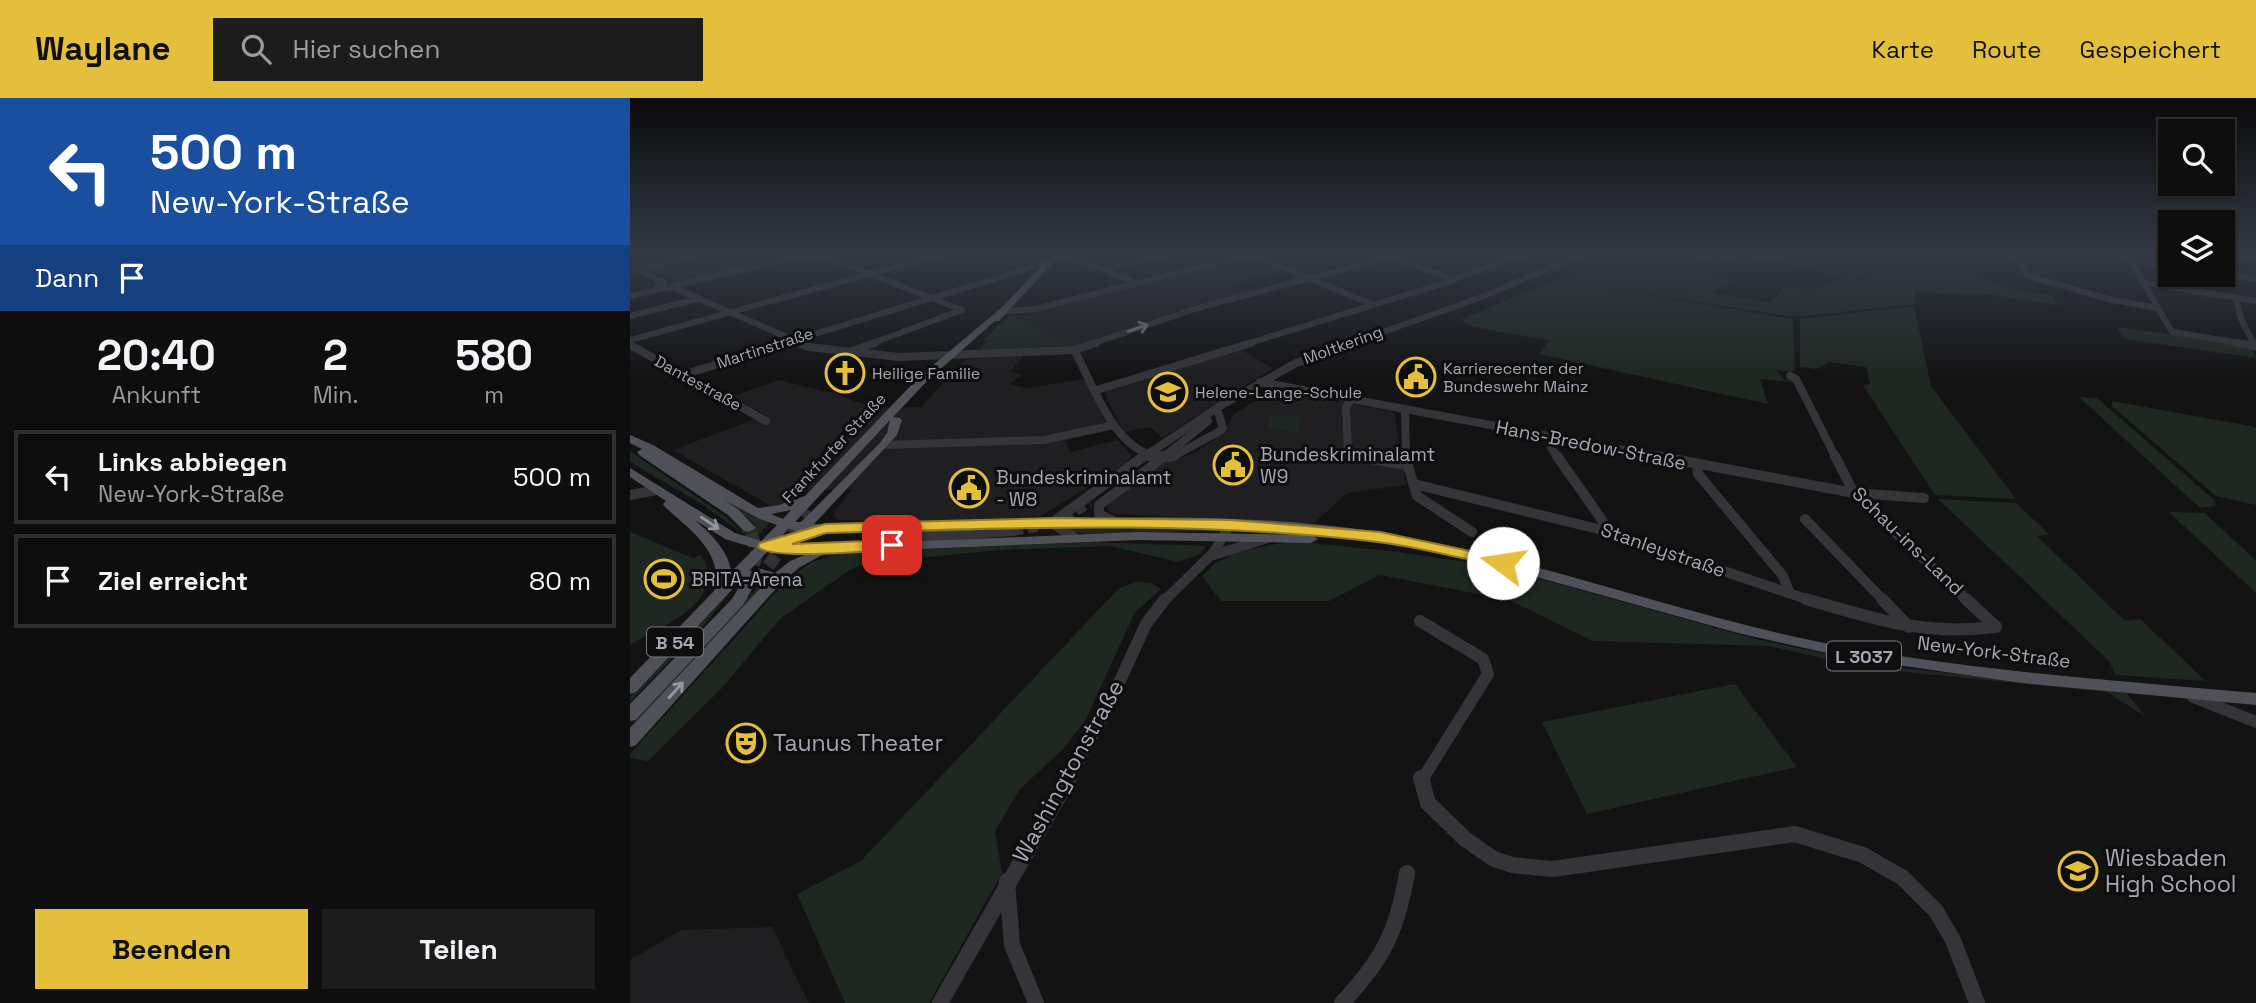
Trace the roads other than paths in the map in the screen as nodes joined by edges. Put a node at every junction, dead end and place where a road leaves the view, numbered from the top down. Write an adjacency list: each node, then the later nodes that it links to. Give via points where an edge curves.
1 (689, 295): 16 (street)
2 (793, 295): 21 (street)
3 (926, 295): 14 (street)
4 (936, 295): 14 (street, Martinstraße)
5 (1016, 295): 20 (main road, Frankfurter Straße)
6 (1091, 295): 20 (street)
7 (1248, 295): 26 (street, one-way to 7)
8 (1351, 295): 18 (street)
9 (1403, 295): 18 (street)
10 (1486, 295): 31 (street, Moltkering, via 1330,348)
11 (2095, 295): 19 (street)
12 (2151, 295): 19 (street)
13 (2218, 295): 15 (street)
14 (931, 297): 23 (street, Martinstraße); 27 (street, via 961,312)
15 (2236, 298): 17 (street); 25 (street)
16 (697, 299): 21 (street); 22 (street)
17 (2256, 301)
18 (1374, 305): 32 (street)
19 (2158, 308): 25 (street, via 2172,332)
20 (1000, 312): 28 (main road, Frankfurter Straße)
21 (729, 313): 23 (street); 24 (street)
22 (630, 316)
23 (788, 340): 27 (street, via 809,348); 29 (street, Martinstraße)
24 (630, 343): 29 (street, Dantestraße)
25 (2255, 346)
26 (1074, 350): 28 (street); 32 (street)
27 (849, 352): 28 (street)
28 (953, 356): 36 (main road, Frankfurter Straße); 55 (main road, Frankfurter Straße)
29 (682, 375): 37 (street, Dantestraße)
30 (1790, 376): 52 (street, Schau-ins-Land, via 1796,379)
31 (1260, 382): 33 (street, Hans-Bredow-Straße); 35 (street, Moltkering); 43 (street, Moltkering)
32 (1097, 390): 38 (street)
33 (1351, 400): 34 (street, Hans-Bredow-Straße); 45 (street, via 1346,407 1350,456)
34 (1405, 410): 40 (street, Hans-Bredow-Straße); 45 (street)
35 (1218, 412): 38 (street, via 1223,426 1185,454 1158,459 1137,451); 43 (street, Moltkering)
36 (896, 420): 42 (main road); 55 (main road, Frankfurter Straße)
37 (766, 421)
38 (1114, 425): 42 (street, via 1044,440)
39 (630, 438): 56 (main road, New-York-Straße)
40 (1552, 438): 46 (street, Hans-Bredow-Straße); 67 (street, via 1551,448)
41 (630, 443): 62 (main road, via 733,512)
42 (884, 444): 61 (main road)
43 (1169, 445): 44 (street, bridge); 44 (street, Moltkering, bridge)
44 (1144, 464): 54 (street, Moltkering); 58 (street, via 1099,506 1099,514); 59 (street, Moltkering)
45 (1407, 465): 49 (street)
46 (1697, 465): 52 (street, Hans-Bredow-Straße); 77 (street, via 1698,474 1783,576)
47 (630, 472): 48 (main road)
48 (643, 481): 50 (main road); 51 (street)
49 (1413, 484): 66 (street, via 1421,500); 67 (street, Stanleystraße)
50 (657, 491): 51 (street); 70 (main road, one-way to 70, via 730,536); 78 (main road, via 722,559 725,579)
51 (630, 493)
52 (1854, 493): 53 (street, Hans-Bredow-Straße); 80 (street, Schau-ins-Land)
53 (1924, 498)
54 (1090, 503)
55 (811, 504): 56 (main road); 60 (main road, Frankfurter Straße)
56 (758, 512): 60 (main road, New-York-Straße)
57 (1805, 519): 81 (street)
58 (1114, 522): 59 (main road, New-York-Straße / L 3037); 64 (main road, New-York-Straße / L 3037)
59 (1055, 523): 63 (main road, New-York-Straße / L 3037); 69 (street)
60 (786, 524): 61 (main road, New-York-Straße); 70 (main road, Frankfurter Straße)
61 (807, 527): 63 (main road, New-York-Straße / L 3037); 70 (main road)
62 (748, 528)
63 (825, 529): 70 (main road, New-York-Straße)
64 (1228, 530): 68 (main road, New-York-Straße / L 3037); 69 (main road, New-York-Straße / L 3037); 73 (street, Washingtonstraße); 74 (main road, New-York-Straße / L 3037, via 1365,535)
65 (1013, 531): 71 (street, via 924,537)
66 (1472, 531)
67 (1606, 531): 77 (street, Stanleystraße)
68 (1273, 536): 73 (street, Washingtonstraße); 74 (main road, New-York-Straße / L 3037)
69 (1073, 537): 71 (main road, New-York-Straße / L 3037)
70 (763, 544): 72 (main road, New-York-Straße / L 3037); 76 (main road, Frankfurter Straße)
71 (873, 546): 72 (main road, New-York-Straße / L 3037)
72 (830, 549): 75 (main road, via 802,559)
73 (1214, 555): 89 (street, Washingtonstraße, via 1177,585 1144,626 1103,718)
74 (1487, 559): 83 (main road, New-York-Straße / L 3037, via 1743,629 1852,653 1966,671)
75 (777, 579): 76 (main road, via 761,573); 87 (main road, one-way to 75)
76 (746, 582): 78 (main road); 85 (main road, B 54, via 738,603)
77 (1790, 594): 81 (street, Stanleystraße)
78 (719, 596): 82 (main road, B 54)
79 (1420, 621): 93 (street, via 1483,659 1488,674 1421,777 1428,803 1465,839 1494,859 1553,869 1795,834 1830,841 1873,857 1926,898 1950,933)
80 (1996, 626): 81 (street, Stanleystraße, via 1954,632)
81 (1909, 627)
82 (630, 688)
83 (2173, 691): 84 (main road, New-York-Straße / L 3037); 86 (street)
84 (2254, 699): 86 (street, via 2248,707)
85 (630, 715)
86 (2256, 722)
87 (630, 740)
88 (1407, 873): 92 (street, via 1397,930 1382,961)
89 (1007, 880): 90 (street, Washingtonstraße); 91 (street, via 1012,945)
90 (940, 1003)
91 (1036, 1003)
92 (1342, 1003)
93 (1977, 1003)

